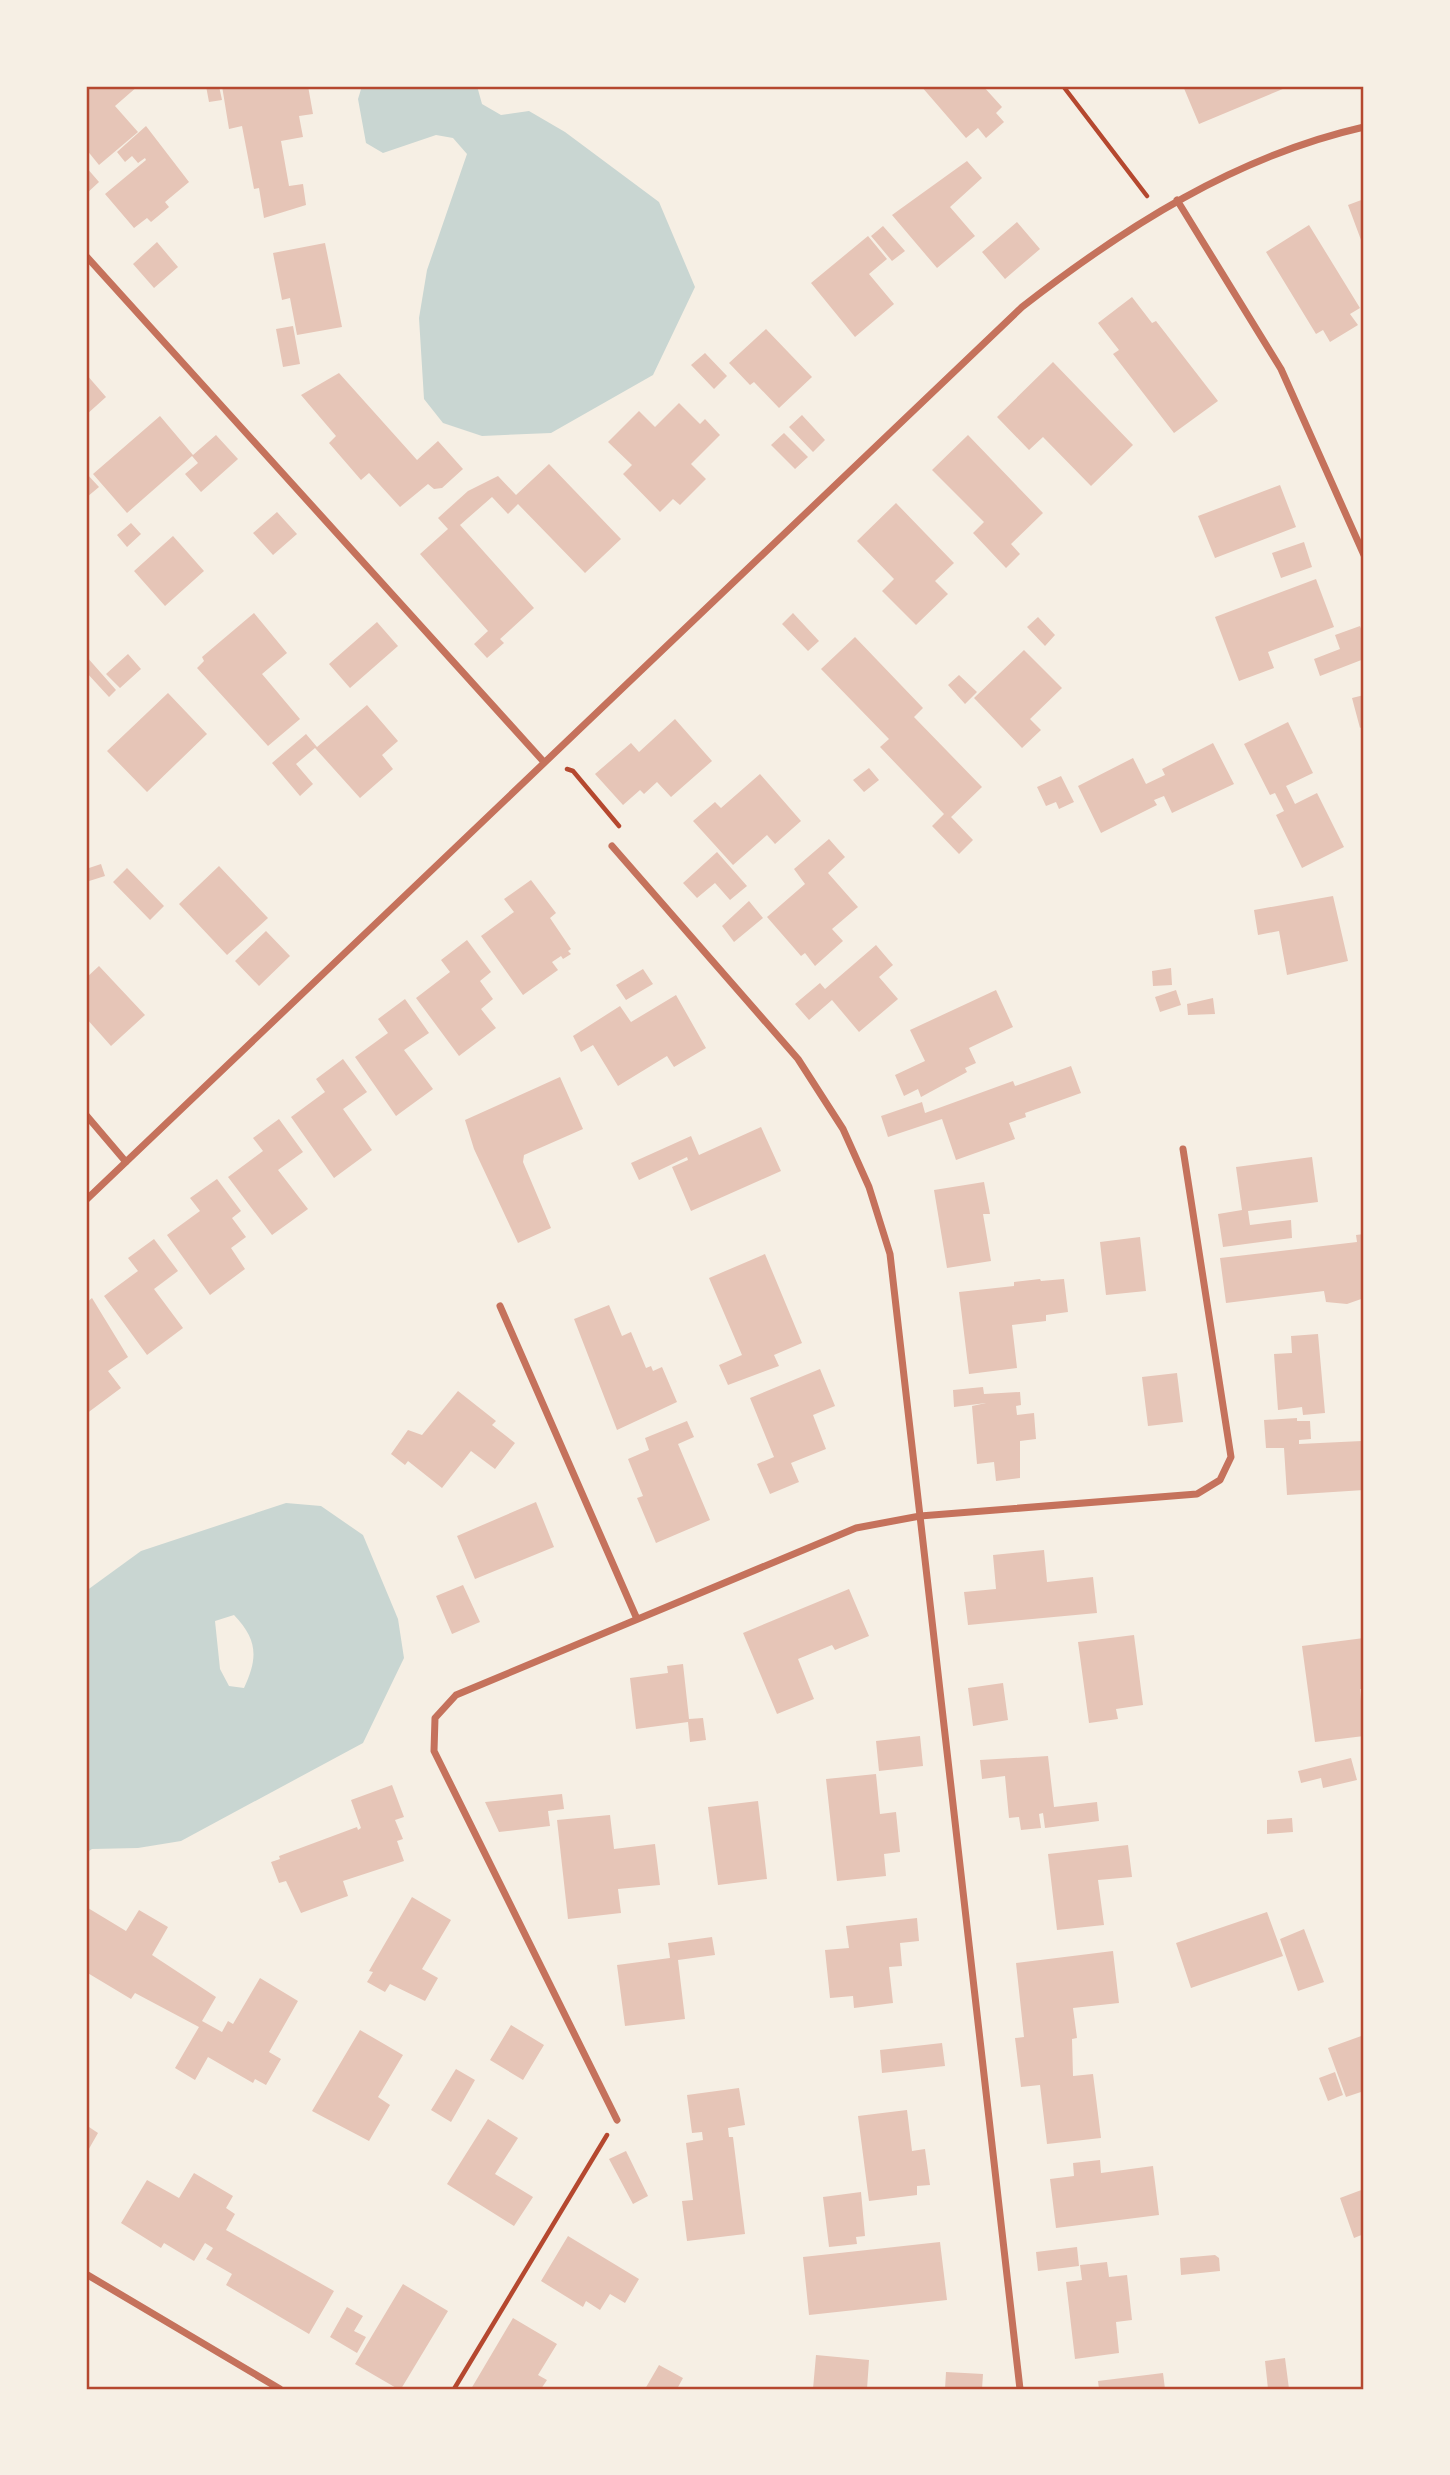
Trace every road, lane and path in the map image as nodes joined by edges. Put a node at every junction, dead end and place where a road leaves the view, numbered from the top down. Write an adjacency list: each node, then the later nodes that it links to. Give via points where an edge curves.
1 (1063, 86): 4 (path)
2 (1364, 127): 3 (street, via 1240,169)
3 (1177, 200): 4 (street); 6 (street, via 1281,369)
4 (1158, 211): 7 (street, via 1094,251 1022,307)
5 (86, 256): 7 (street)
6 (1364, 555)
7 (543, 761): 8 (path, via 573,771 619,825); 11 (street)
8 (612, 846): 14 (street, via 798,1059 843,1129 869,1187 890,1254)
9 (86, 1115): 11 (street)
10 (1183, 1149): 14 (street, via 1231,1457 1220,1480 1197,1494)
11 (126, 1162): 12 (street)
12 (86, 1200)
13 (500, 1306): 15 (street)
14 (920, 1516): 15 (street, via 856,1528); 20 (street)
15 (637, 1619): 16 (street, via 456,1695 435,1718 434,1751)
16 (617, 2120): 19 (path)
17 (86, 2274): 18 (street)
18 (280, 2389)
19 (454, 2389)
20 (1020, 2389)

